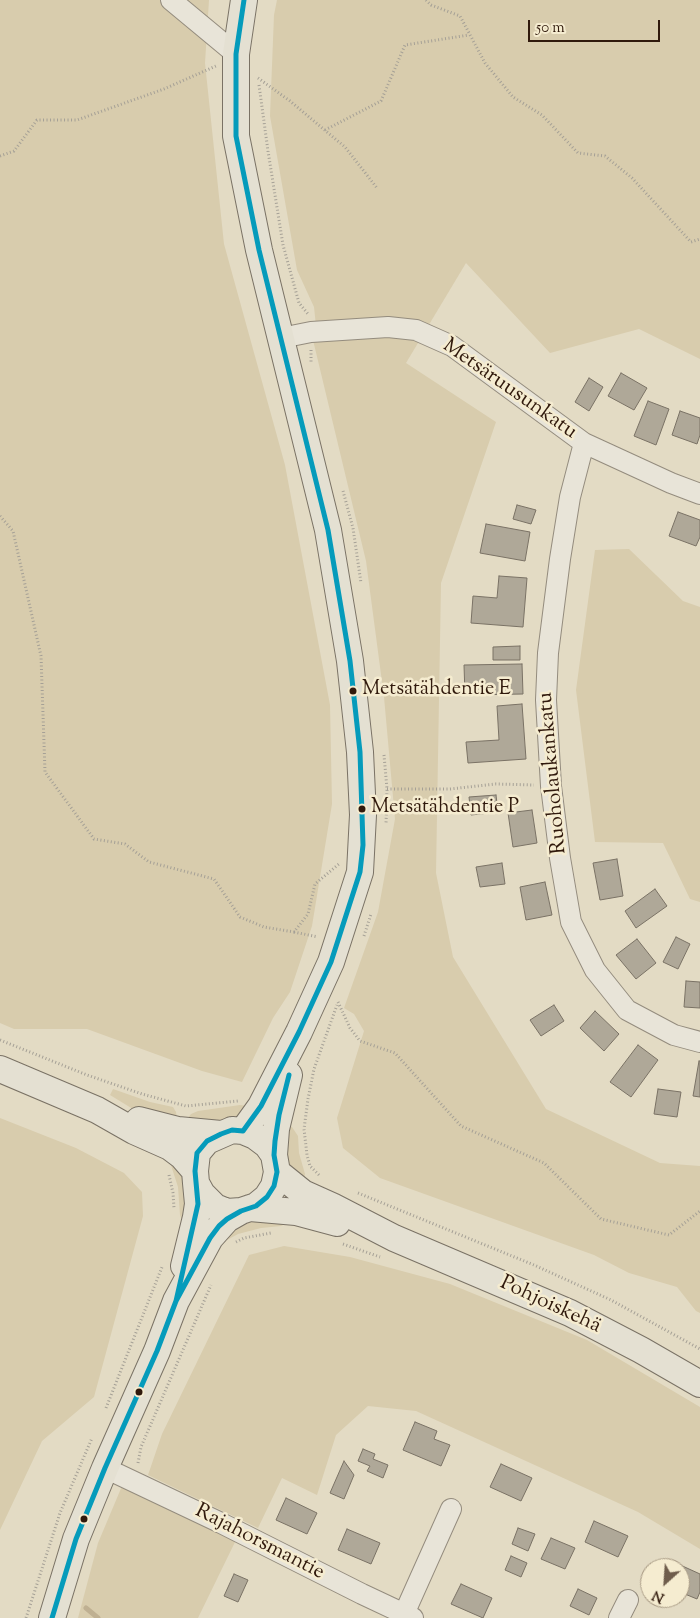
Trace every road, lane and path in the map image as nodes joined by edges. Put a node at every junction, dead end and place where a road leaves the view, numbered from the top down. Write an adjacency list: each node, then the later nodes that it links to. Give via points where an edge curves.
1 (171, 0): 5 (street)
2 (244, 0): 5 (main road)
3 (426, 0): 4 (path, via 460,16)
4 (469, 35): 6 (path, via 405,45 381,101); 9 (path, via 484,63 514,97 542,115 578,153 606,156 632,178 691,242)
5 (243, 67): 6 (path); 7 (path, via 218,65 164,89 77,120 37,120 14,151); 10 (main road, via 236,136)
6 (325, 130): 8 (path, via 345,147)
7 (0, 156)
8 (377, 188)
9 (700, 239)
10 (280, 338): 11 (street, Metsäruusunkatu, via 311,332 388,327 416,330 452,346); 16 (main road, via 328,530 348,652 360,752)
11 (584, 442): 12 (street, Metsäruusunkatu); 14 (street, Ruoholaukankatu, via 570,498 548,653 546,700)
12 (700, 494)
13 (0, 516): 16 (path, via 13,531 41,656 45,772 94,839 125,844 149,862 214,879 240,917 264,927 294,932 308,914 315,884)
14 (552, 786): 15 (path, via 496,784 450,789); 19 (street, Ruoholaukankatu, via 571,922 595,970 627,1010 674,1034)
15 (387, 788)
16 (363, 845): 21 (main road, via 360,872 331,962 299,1032)
17 (338, 1002): 28 (path, via 360,1041 395,1053 461,1126 544,1163 602,1219 668,1235)
18 (0, 1040): 22 (path, via 142,1094)
19 (700, 1042)
20 (0, 1069): 22 (main road, via 96,1110)
21 (270, 1110): 22 (path, via 244,1101); 23 (path); 24 (main road); 25 (main road)
22 (178, 1128): 24 (main road); 26 (main road, via 182,1156); 29 (path, via 166,1162 174,1193)
23 (304, 1129)
24 (232, 1133): 25 (main road, via 255,1136 267,1145); 26 (main road, via 206,1141 197,1153)
25 (276, 1164): 27 (main road, via 274,1186 267,1197 256,1206); 33 (main road, Pohjoiskehä, via 302,1194 332,1206)
26 (195, 1177): 27 (main road, via 202,1194 215,1207 227,1212); 36 (main road, via 198,1204)
27 (245, 1209): 33 (main road, Pohjoiskehä, via 296,1212); 36 (main road, via 227,1219 210,1238)
28 (700, 1211)
29 (175, 1215)
30 (273, 1233): 32 (path, via 244,1238)
31 (341, 1243): 33 (path)
32 (229, 1246)
33 (388, 1248): 37 (main road, Pohjoiskehä, via 570,1313)
34 (164, 1262): 38 (path)
35 (214, 1279): 41 (path, via 141,1447)
36 (176, 1301): 40 (main road)
37 (700, 1384)
38 (102, 1417)
39 (95, 1434): 45 (path, via 60,1513)
40 (105, 1468): 41 (street, Rajahorsmantie); 46 (main road, via 76,1539)
41 (135, 1481): 44 (street, Rajahorsmantie)
42 (451, 1509): 44 (street)
43 (628, 1600): 47 (street)
44 (409, 1616)
45 (26, 1618)
46 (52, 1618)
47 (619, 1618)

